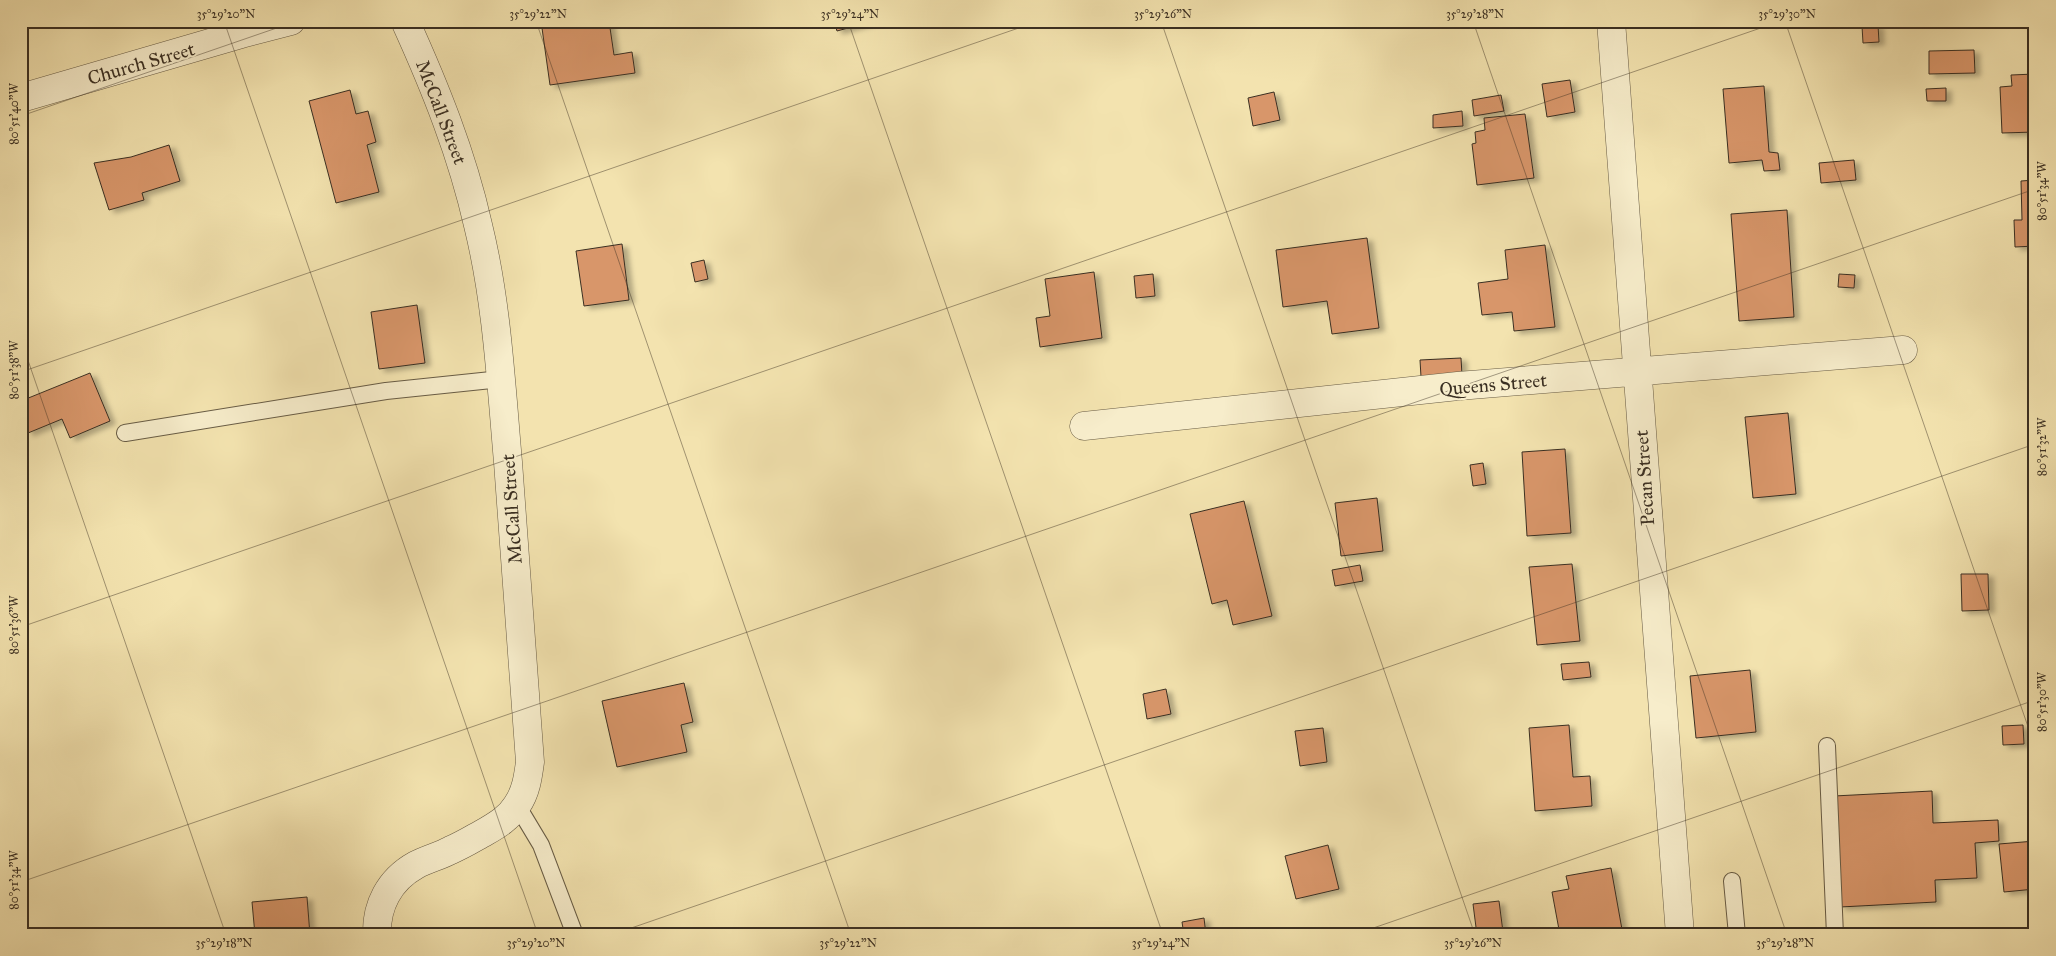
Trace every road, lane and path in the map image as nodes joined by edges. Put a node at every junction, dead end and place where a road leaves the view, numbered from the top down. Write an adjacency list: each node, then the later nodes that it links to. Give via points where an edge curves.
1 (291, 21): 4 (street, Church Street)
2 (405, 21): 7 (street, McCall Street, via 440,102 466,176 479,226)
3 (1611, 21): 6 (street, Pecan Street)
4 (21, 98)
5 (1903, 350): 6 (street, Queens Street)
6 (1636, 371): 8 (street, Queens Street, via 1458,386); 15 (street, Pecan Street)
7 (501, 379): 9 (lane, via 386,391); 11 (street, McCall Street, via 530,762 528,782)
8 (1084, 426)
9 (125, 433)
10 (1827, 746): 17 (lane)
11 (517, 805): 13 (street, McCall Street, via 502,822 401,875 381,904 376,921); 14 (lane, via 541,845)
12 (1732, 880): 16 (lane)
13 (377, 935)
14 (575, 935)
15 (1680, 935)
16 (1737, 935)
17 (1835, 935)

